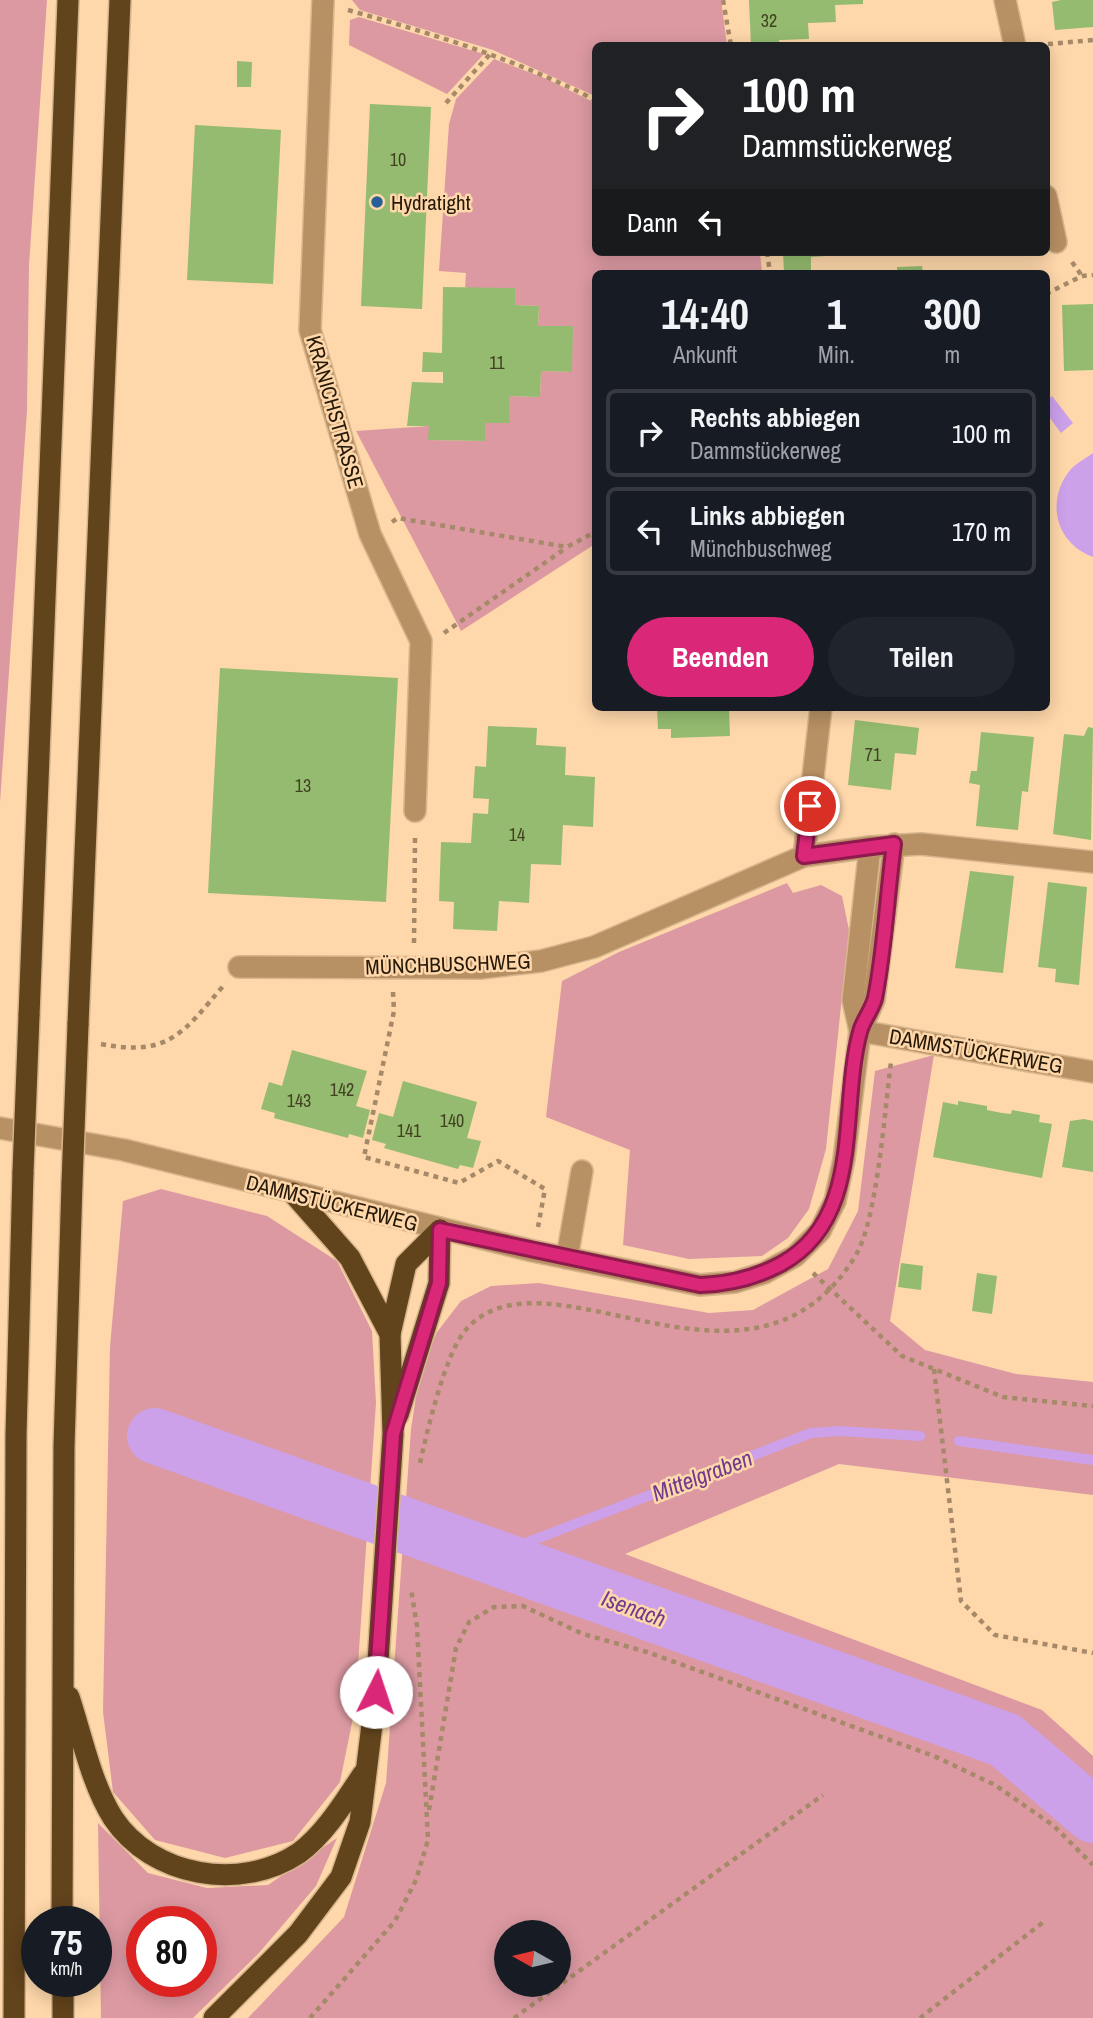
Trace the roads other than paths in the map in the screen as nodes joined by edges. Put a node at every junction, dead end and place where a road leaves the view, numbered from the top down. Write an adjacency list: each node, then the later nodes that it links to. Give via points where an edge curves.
1 (68, 0): 28 (highway, bridge, via 23,1172 16,1435)
2 (120, 0): 24 (highway, bridge, via 72,1183)
3 (1005, 0): 5 (street)
4 (323, 4): 9 (street, KRANICHSTRASSE, via 310,330 370,534 421,641)
5 (1014, 42)
6 (1050, 214): 7 (street)
7 (1056, 242)
8 (821, 711): 12 (street)
9 (415, 811)
10 (894, 844): 11 (street, MÜNCHBUSCHWEG); 13 (street, MÜNCHBUSCHWEG); 15 (street, DAMMSTÜCKERWEG, via 874,1000)
11 (870, 846): 12 (street, MÜNCHBUSCHWEG); 15 (street, DAMMSTÜCKERWEG, via 853,1000)
12 (804, 856): 14 (street, MÜNCHBUSCHWEG, via 594,947 529,962 480,968)
13 (1093, 862)
14 (239, 967)
15 (860, 1031): 16 (street, DAMMSTÜCKERWEG); 21 (street, DAMMSTÜCKERWEG, via 835,1201 820,1231 795,1256 736,1282 700,1285)
16 (1093, 1072)
17 (0, 1128): 19 (street, DAMMSTÜCKERWEG, via 124,1150)
18 (582, 1171): 21 (street)
19 (293, 1193): 20 (street, DAMMSTÜCKERWEG); 22 (highway, via 351,1258)
20 (440, 1230): 21 (street, DAMMSTÜCKERWEG); 22 (highway, via 406,1264); 23 (highway, via 439,1283)
21 (567, 1258)
22 (390, 1334): 23 (highway)
23 (393, 1434): 25 (highway, via 376,1692)
24 (63, 1679): 25 (highway, via 95,1779 113,1817 134,1843 164,1863 230,1876 265,1869 299,1852 332,1818); 26 (highway)
25 (365, 1773): 30 (highway, via 360,1822 341,1877 299,1934)
26 (62, 1906)
27 (63, 1997): 29 (highway)
28 (14, 2018)
29 (63, 2018)
30 (214, 2018)

